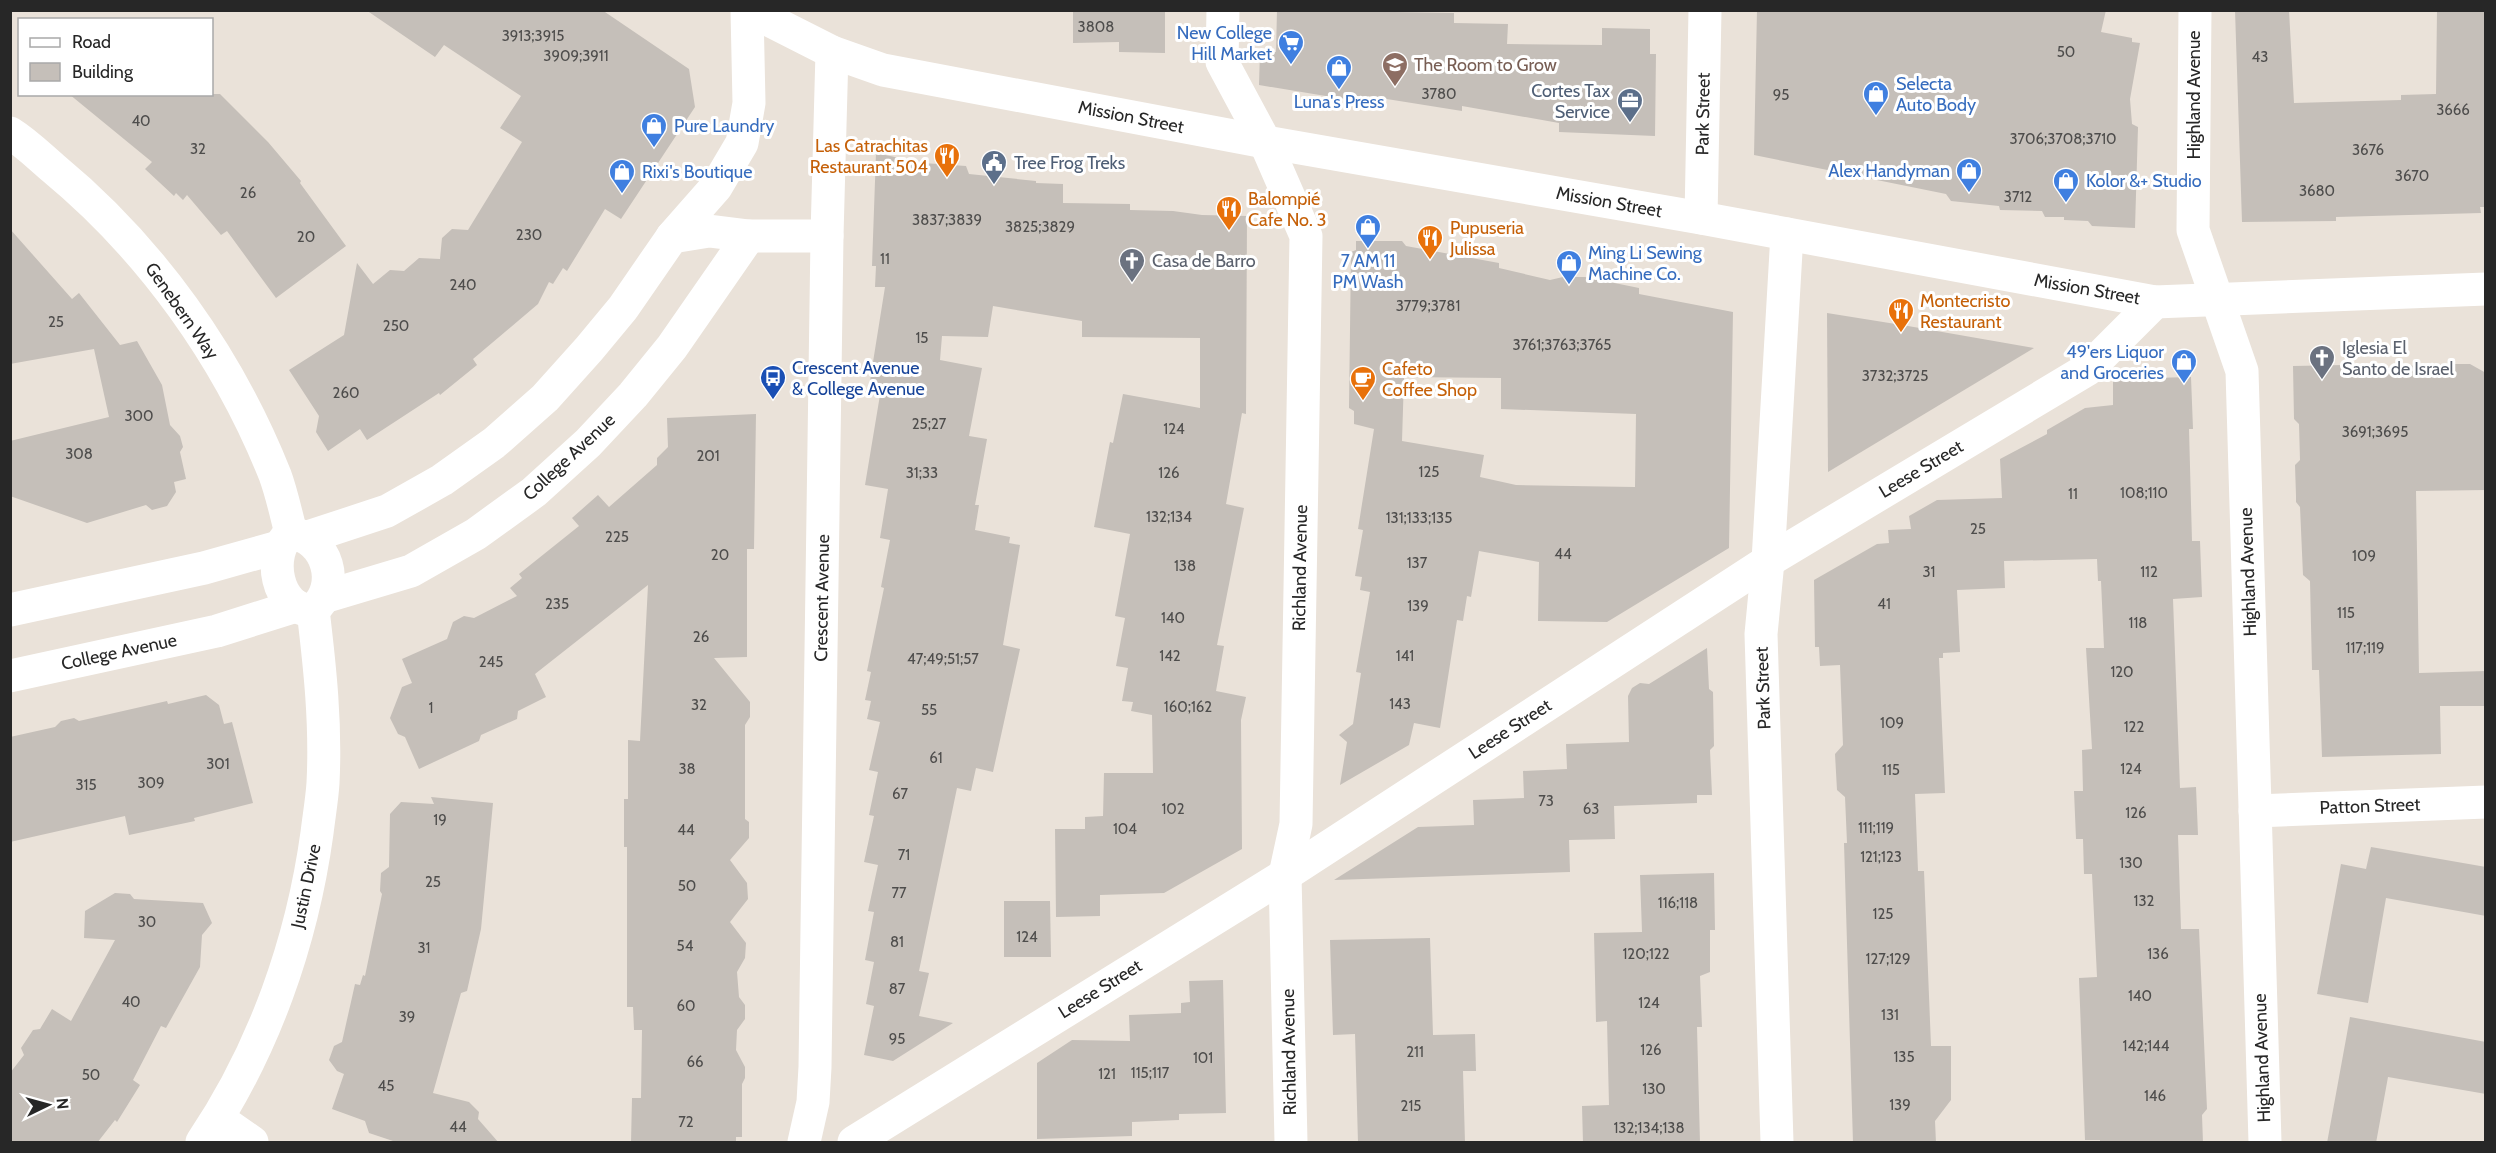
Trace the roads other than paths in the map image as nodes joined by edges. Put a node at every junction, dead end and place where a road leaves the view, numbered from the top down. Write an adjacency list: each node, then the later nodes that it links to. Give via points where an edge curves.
1 (748, 10): 5 (street, Mission Street); 12 (street, via 749,103 742,143 716,187)
2 (1223, 10): 7 (street, Richland Avenue, via 1222,62)
3 (1705, 10): 8 (street, Park Street)
4 (2195, 10): 14 (street, Highland Avenue, via 2193,230)
5 (832, 52): 7 (street, Mission Street, via 883,70); 11 (street, Crescent Avenue)
6 (10, 133): 16 (street, Genebern Way, via 84,193 150,262 205,339 246,409 276,478)
7 (1265, 142): 8 (street, Mission Street); 23 (street, Richland Avenue, via 1305,236 1296,824)
8 (1701, 218): 9 (street, Mission Street)
9 (1787, 234): 15 (street, Mission Street); 17 (street, Park Street)
10 (749, 236): 11 (street); 12 (street, via 708,231); 18 (street, College Avenue, via 672,347 633,395 534,492 476,534 411,570)
11 (827, 236): 26 (street, Crescent Avenue, via 816,1068)
12 (672, 237): 16 (street, via 589,350 545,398 494,443 442,480 387,511)
13 (2486, 288): 14 (street, Mission Street)
14 (2218, 299): 15 (street, Mission Street); 22 (street, Highland Avenue, via 2242,371)
15 (2156, 302): 17 (street, Leese Street, via 2088,369)
16 (292, 539): 18 (street, via 277,562 279,579 285,595); 18 (street, via 319,547 326,565 328,583); 19 (street, via 204,568)
17 (1768, 561): 23 (street, Leese Street); 29 (street, Park Street, via 1761,634)
18 (311, 604): 20 (street, College Avenue, via 217,631); 24 (street, Justin Drive, via 323,698 323,784 312,873 290,961 258,1045)
19 (10, 610)
20 (10, 676)
21 (2486, 802): 22 (street, Patton Street)
22 (2255, 811): 30 (street, Highland Avenue)
23 (1285, 875): 27 (street, Leese Street); 28 (street, Richland Avenue)
24 (211, 1131): 25 (street)
25 (252, 1143)
26 (804, 1143)
27 (854, 1143)
28 (1290, 1143)
29 (1777, 1143)
30 (2265, 1143)

